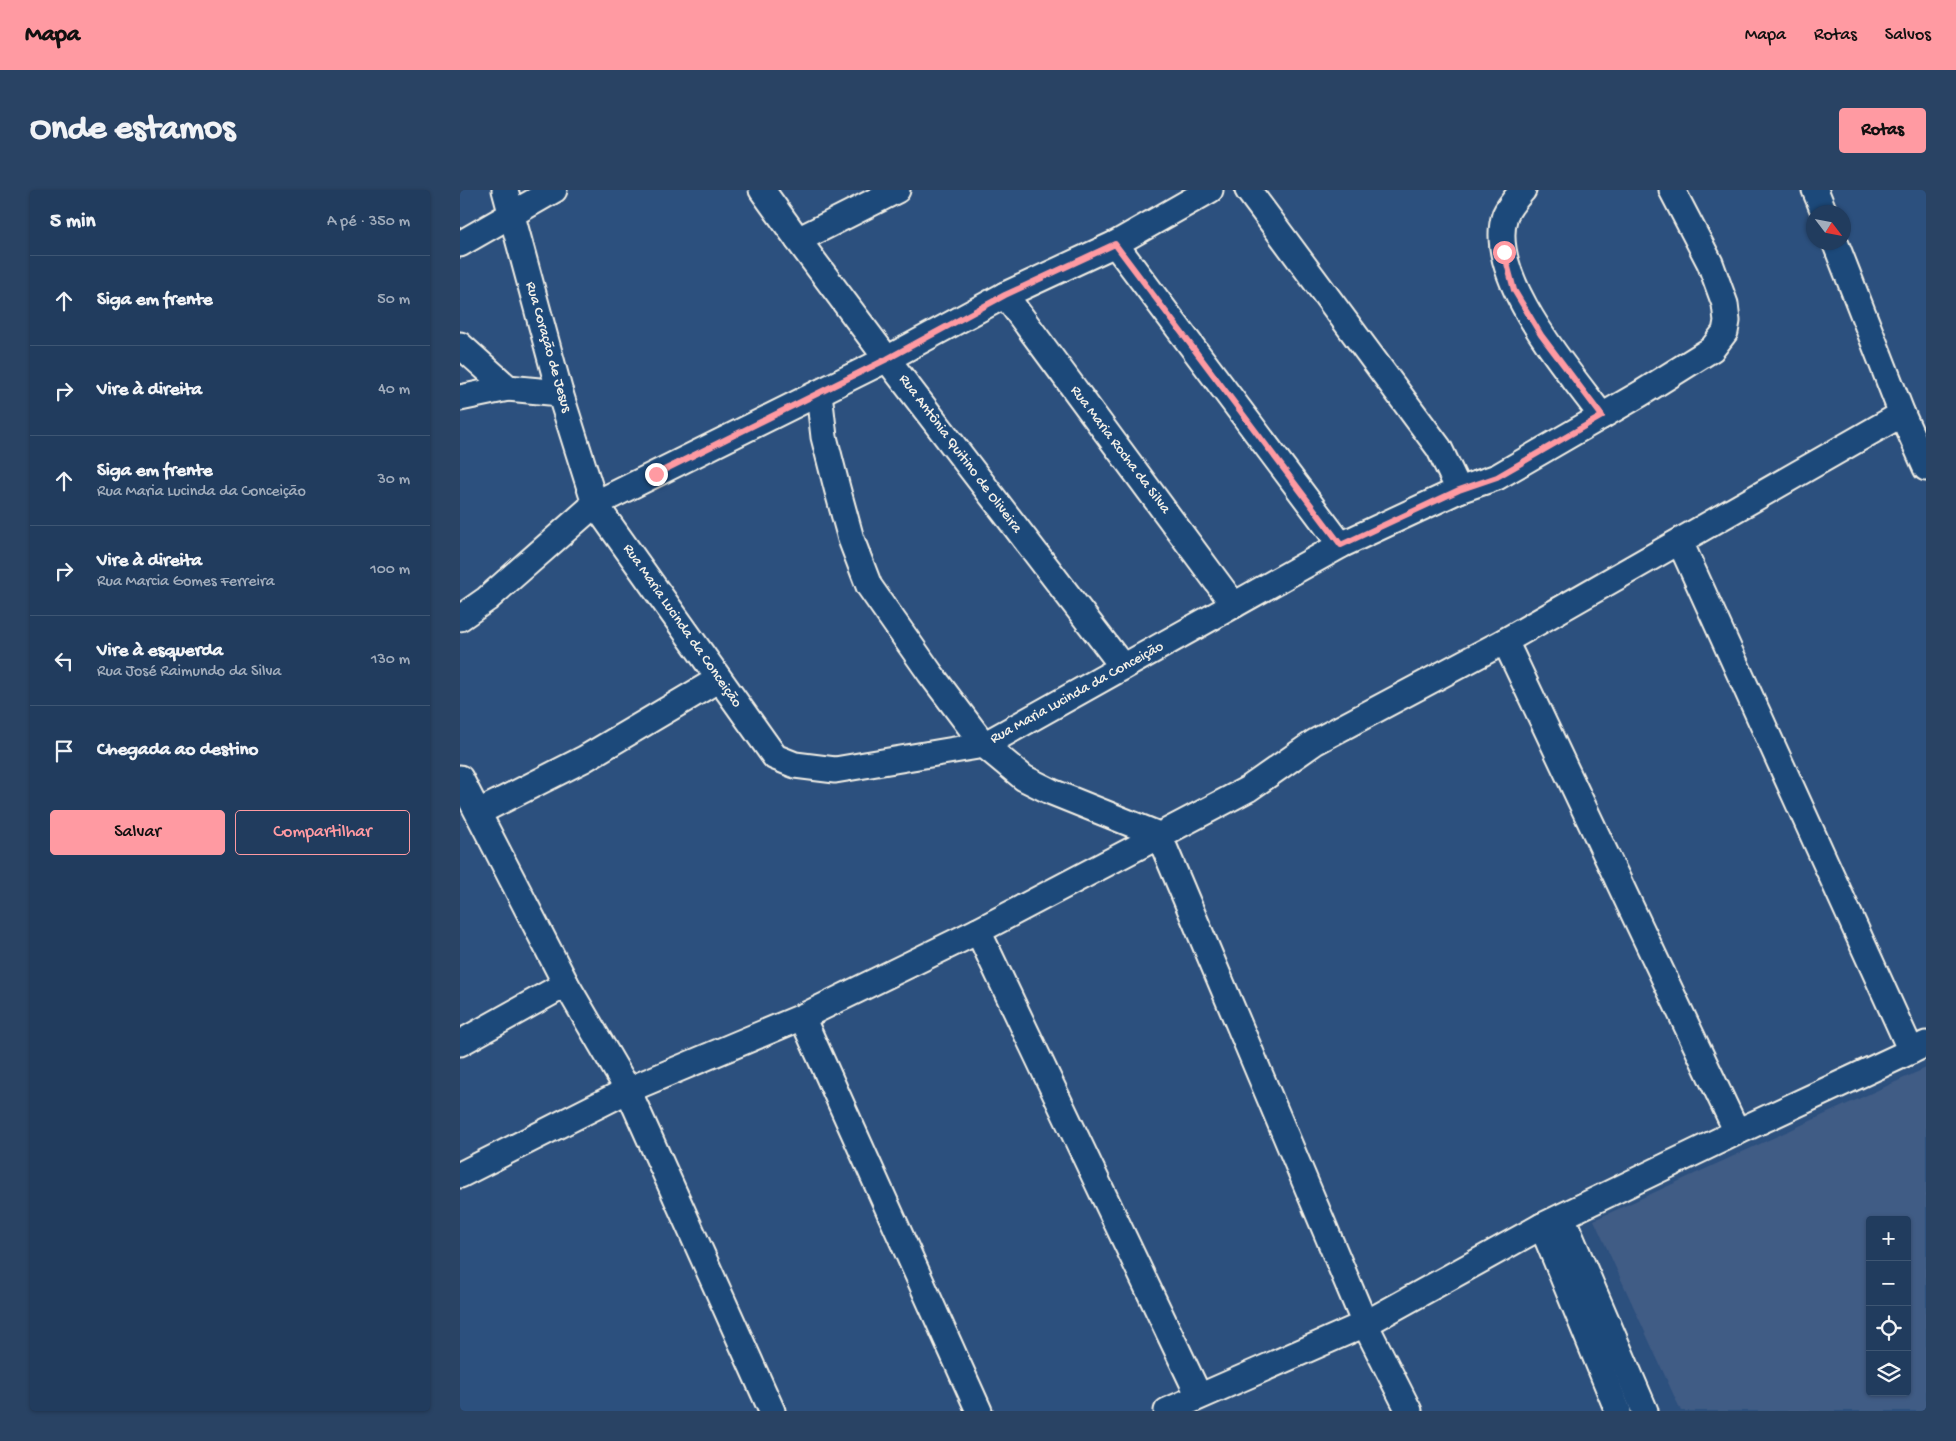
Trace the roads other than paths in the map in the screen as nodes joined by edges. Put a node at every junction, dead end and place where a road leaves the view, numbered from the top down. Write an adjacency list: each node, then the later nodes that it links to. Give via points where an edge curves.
1 (505, 190): 11 (street, Rua Coração de Jesus)
2 (554, 190): 11 (street)
3 (762, 190): 12 (street, Rua Antônia Quitino de Oliveira)
4 (897, 190): 12 (street)
5 (1210, 190): 14 (street)
6 (1248, 190): 26 (street, via 1439,448)
7 (1523, 190): 24 (street, via 1506,214 1503,230 1504,252 1514,290 1541,335)
8 (1672, 190): 24 (street, Rua Maria Lucinda da Conceição, via 1710,262 1725,304 1725,332 1712,349)
9 (1815, 190): 10 (street)
10 (1821, 205)
11 (512, 214): 13 (street); 20 (street, Rua Coração de Jesus)
12 (798, 240): 18 (street, Rua Antônia Quitino de Oliveira)
13 (460, 244)
14 (1115, 244): 16 (street); 29 (street)
15 (1838, 250): 23 (street)
16 (1005, 295): 18 (street); 30 (street, Rua Maria Rocha da Silva)
17 (460, 345): 19 (street)
18 (887, 359): 21 (street); 33 (street, Rua Antônia Quitino de Oliveira)
19 (508, 388): 20 (street); 22 (street)
20 (560, 393): 27 (street, Rua Coração de Jesus)
21 (819, 393): 27 (street); 35 (street, via 824,437 837,488 851,539 870,586)
22 (460, 398)
23 (1902, 414): 25 (street); 28 (street)
24 (1602, 416): 26 (street, Rua Maria Lucinda da Conceição, via 1497,477)
25 (1926, 468)
26 (1459, 490): 29 (street, Rua Maria Lucinda da Conceição)
27 (595, 504): 31 (street, via 487,599); 34 (street, Rua Maria Lucinda da Conceição)
28 (1680, 542): 32 (street); 43 (street)
29 (1341, 545): 30 (street, Rua Maria Lucinda da Conceição)
30 (1234, 604): 33 (street, Rua Maria Lucinda da Conceição)
31 (460, 618)
32 (1506, 641): 38 (street, via 1315,742 1248,789); 45 (street)
33 (1123, 667): 35 (street, Rua Maria Lucinda da Conceição)
34 (720, 678): 35 (street, Rua Maria Lucinda da Conceição, via 776,757 795,765 835,770); 37 (street, via 584,759)
35 (984, 745): 38 (street, via 1024,778)
36 (460, 778): 37 (street)
37 (478, 812): 40 (street)
38 (1159, 835): 39 (street); 48 (street)
39 (978, 931): 41 (street); 49 (street)
40 (566, 984): 42 (street); 44 (street)
41 (802, 1016): 44 (street); 51 (street)
42 (460, 1043)
43 (1918, 1047): 45 (street)
44 (628, 1090): 46 (street); 50 (street)
45 (1737, 1132): 47 (street)
46 (460, 1175)
47 (1552, 1222): 48 (street); 54 (street); 55 (street)
48 (1366, 1324): 49 (street); 53 (street)
49 (1199, 1396): 52 (street)
50 (772, 1411)
51 (979, 1411)
52 (1168, 1411)
53 (1409, 1411)
54 (1618, 1411)
55 (1645, 1411)

